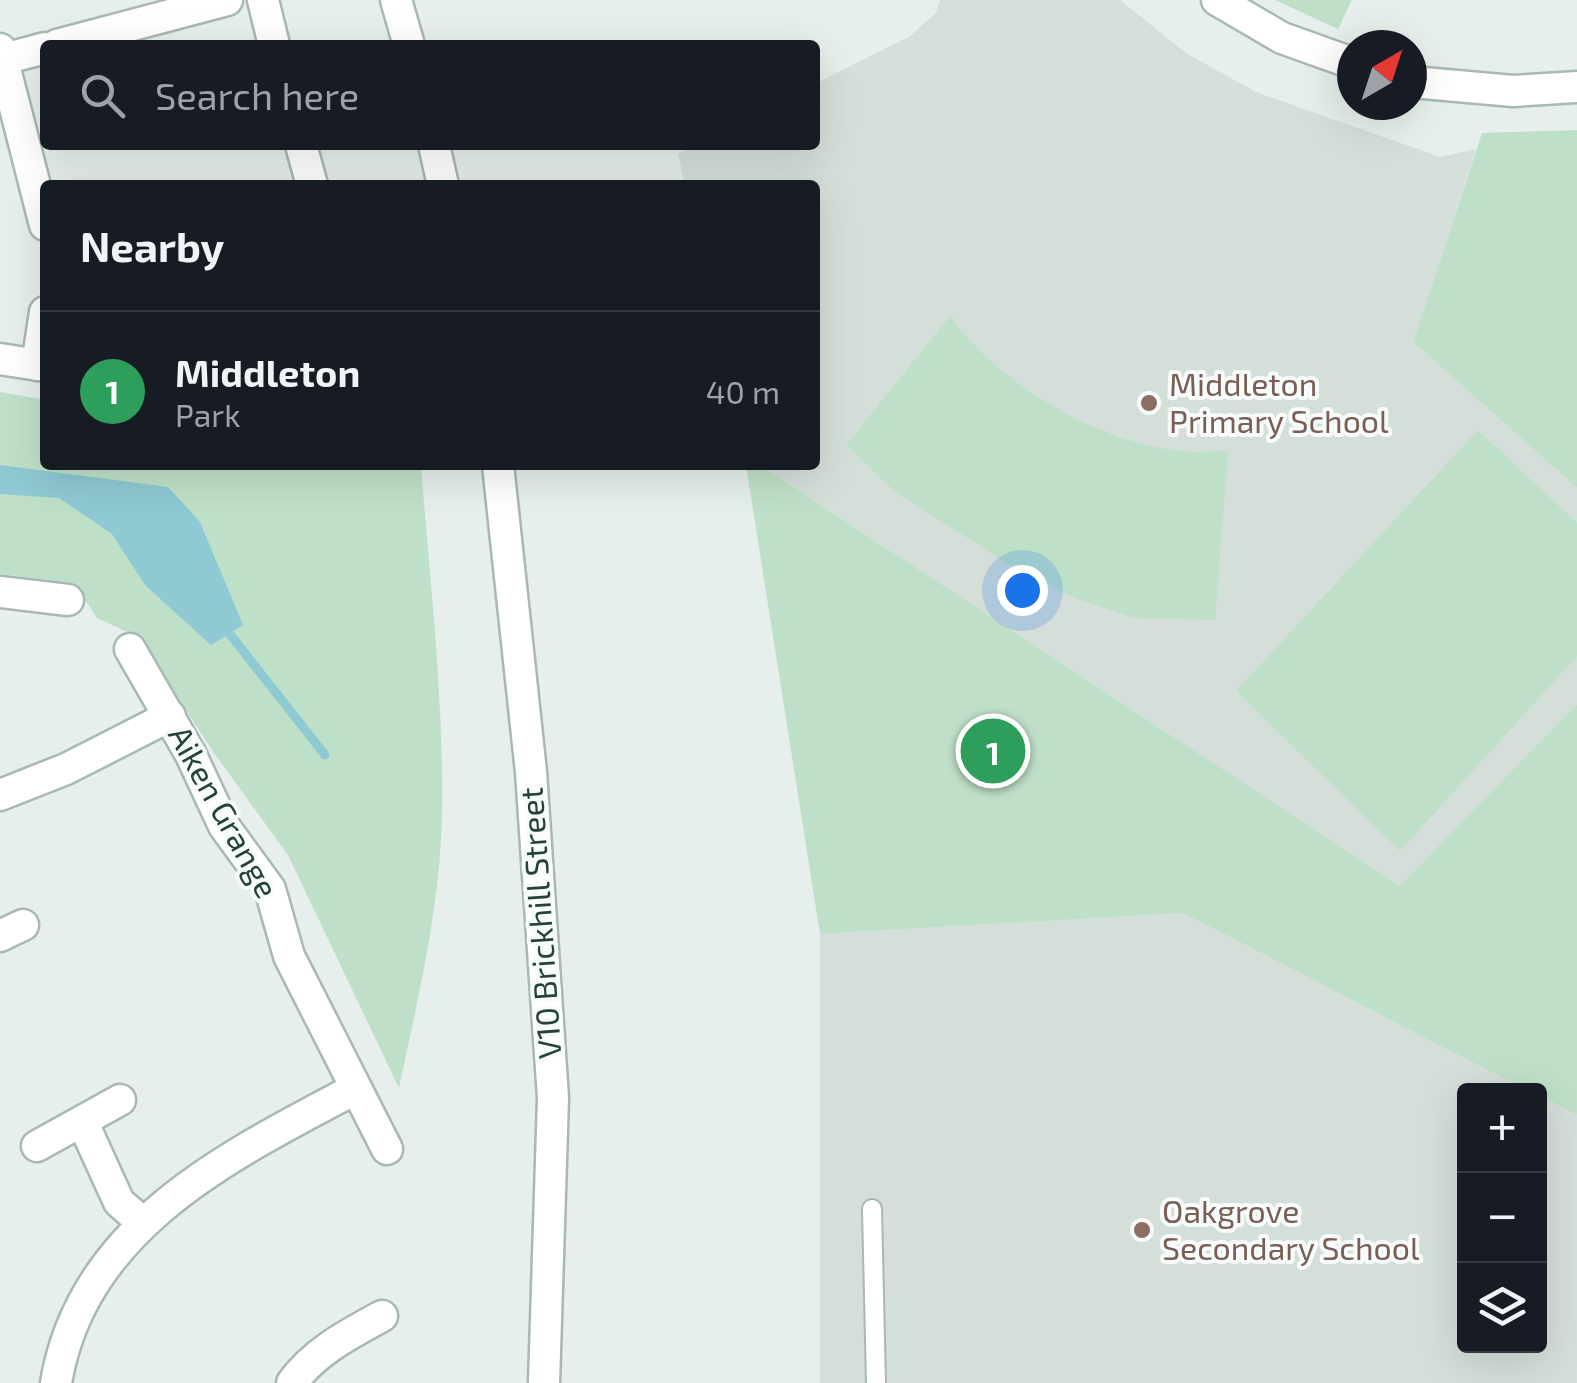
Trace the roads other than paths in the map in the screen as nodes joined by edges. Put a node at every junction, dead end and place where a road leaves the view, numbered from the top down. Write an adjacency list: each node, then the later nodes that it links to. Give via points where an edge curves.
1 (227, 0): 5 (street)
2 (263, 0): 6 (street)
3 (396, 0): 7 (street)
4 (1217, 0): 10 (street, via 1282,38)
5 (77, 40)
6 (273, 40)
7 (408, 40)
8 (40, 49): 9 (street)
9 (1, 56): 17 (street)
10 (1337, 58)
11 (1427, 83): 12 (street, via 1512,91)
12 (1577, 87)
13 (303, 150): 15 (street)
14 (435, 150): 16 (street)
15 (311, 180)
16 (442, 180)
17 (40, 206)
18 (0, 360): 19 (street)
19 (40, 365)
20 (499, 470): 36 (street, V10 Brickhill Street, via 531,772 553,1098)
21 (0, 592): 22 (street)
22 (68, 600)
23 (130, 649): 24 (street, Aiken Grange)
24 (170, 716): 25 (street); 26 (street, Aiken Grange, via 224,826 270,889 289,956)
25 (0, 795)
26 (355, 1089): 30 (street, Aiken Grange); 32 (street, via 218,1162)
27 (120, 1100): 28 (street)
28 (83, 1123): 29 (street); 32 (street, via 120,1202)
29 (37, 1146)
30 (387, 1149)
31 (872, 1209): 37 (lane)
32 (142, 1223): 34 (street, via 104,1268 78,1314)
33 (382, 1316): 35 (street, via 341,1338)
34 (56, 1383)
35 (292, 1383)
36 (544, 1383)
37 (876, 1383)

